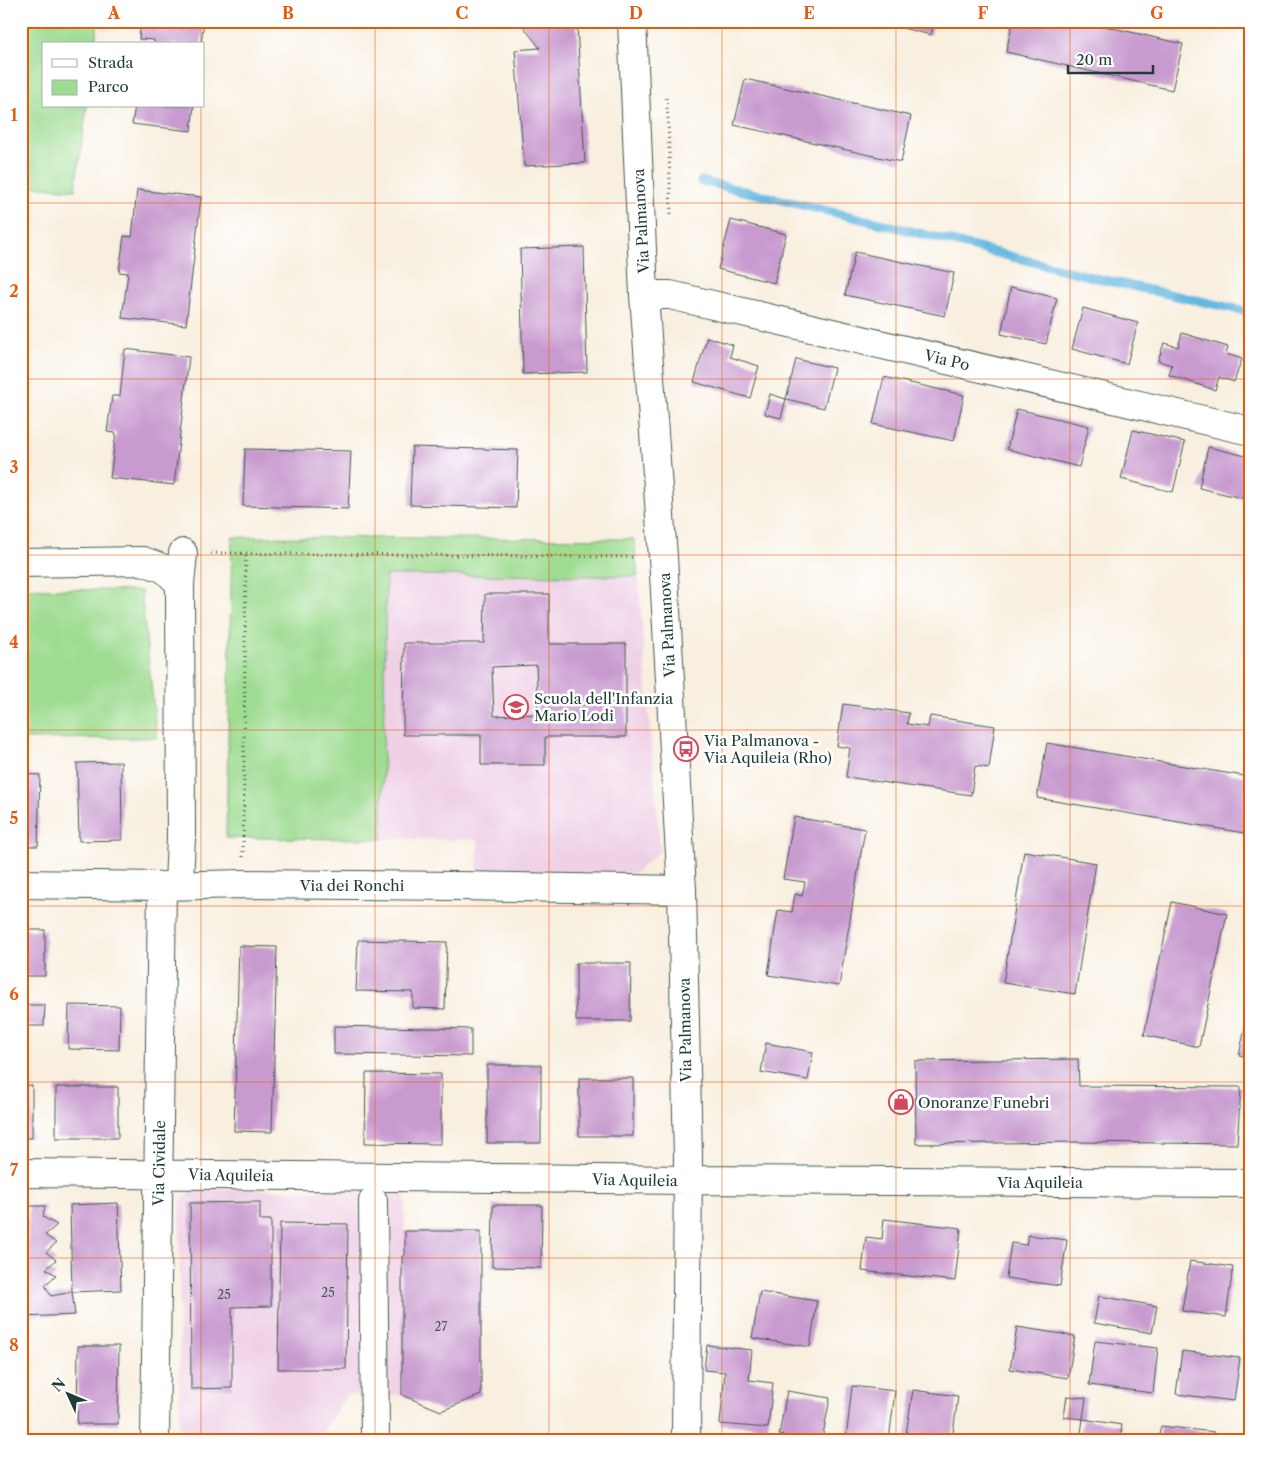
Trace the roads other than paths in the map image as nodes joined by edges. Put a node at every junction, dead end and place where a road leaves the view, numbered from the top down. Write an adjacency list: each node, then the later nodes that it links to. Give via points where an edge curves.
1 (632, 21): 2 (street, Via Palmanova)
2 (644, 295): 3 (street, Via Po, via 670,295); 9 (street, Via Palmanova)
3 (1250, 431)
4 (183, 553): 6 (street, Via Cividale)
5 (21, 563): 6 (street, via 143,561 165,569)
6 (180, 584): 8 (street, Via Cividale, via 181,836)
7 (21, 884): 8 (street, Via dei Ronchi)
8 (170, 886): 9 (street, Via dei Ronchi, via 243,884); 11 (street, Via Cividale)
9 (682, 890): 12 (street, Via Palmanova)
10 (21, 1173): 11 (street, Via Aquileia)
11 (158, 1174): 12 (street, Via Aquileia); 15 (street, Via Cividale)
12 (688, 1180): 13 (street, Via Aquileia); 17 (street, Via Palmanova)
13 (1250, 1183)
14 (373, 1201): 16 (street)
15 (155, 1440)
16 (375, 1440)
17 (686, 1440)

